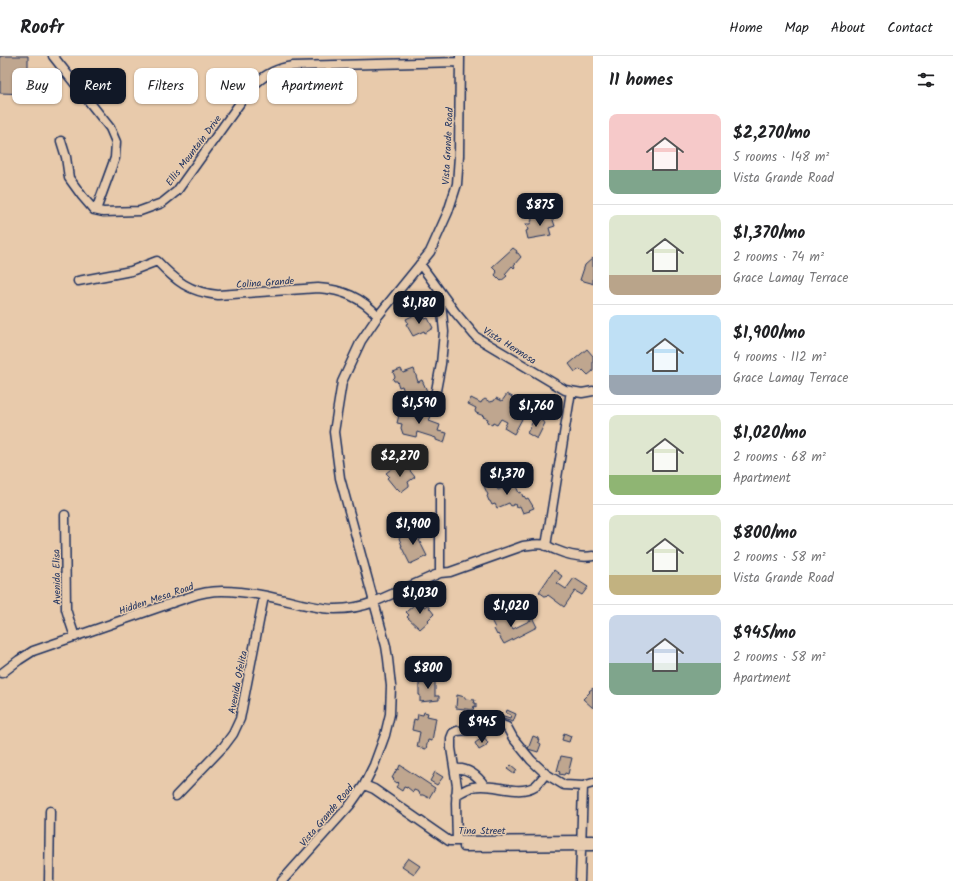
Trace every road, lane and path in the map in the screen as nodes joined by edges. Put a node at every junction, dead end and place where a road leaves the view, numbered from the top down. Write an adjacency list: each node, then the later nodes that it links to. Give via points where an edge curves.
1 (53, 56): 4 (street, via 110,128 116,142 115,158)
2 (460, 59): 4 (street, Ellis Mountain Drive, via 293,66 274,70 250,89 177,191 162,203 140,211); 5 (street, Vista Grande Road, via 459,156 456,184 448,212 430,252)
3 (61, 141): 4 (street, via 69,178)
4 (95, 210)
5 (420, 264): 7 (street, Vista Hermosa); 8 (street, Vista Grande Road)
6 (78, 280): 8 (street, Colina Grande, via 131,271 157,261 177,280 204,293 218,295 328,289 354,297)
7 (440, 292): 9 (street, Vista Hermosa, via 476,337 565,390); 11 (street, via 444,332)
8 (378, 316): 18 (street, Vista Grande Road, via 361,341 342,382 334,432 340,478)
9 (571, 391): 10 (street, Vista Hermosa); 14 (street)
10 (593, 391)
11 (434, 400)
12 (440, 487): 16 (street)
13 (65, 515): 19 (street, Avenida Elisa, via 66,609)
14 (546, 546): 15 (street, Hidden Mesa Road, via 573,556); 16 (street, Hidden Mesa Road, via 523,546 450,572)
15 (593, 556)
16 (440, 573): 18 (street, Hidden Mesa Road)
17 (264, 596): 18 (street, Hidden Mesa Road, via 330,609 356,608); 19 (street, Hidden Mesa Road, via 229,591 205,592); 27 (street, Avenida Ofelita, via 240,719 224,746)
18 (374, 602): 24 (street, Vista Grande Road, via 388,659 391,686 390,714 383,742)
19 (76, 637): 20 (street, Hidden Mesa Road, via 33,651)
20 (2, 673)
21 (455, 769): 22 (street, via 451,748 453,733 456,730 487,728 499,724 507,727 531,760); 25 (street, via 467,770); 28 (street)
22 (546, 774): 25 (street, via 535,786 528,789 514,790); 26 (street, via 564,785)
23 (593, 783): 26 (street)
24 (364, 785): 31 (street, Tina Street, via 374,789 449,841); 36 (street, Vista Grande Road, via 350,805)
25 (484, 785): 28 (street, via 466,789)
26 (583, 786): 32 (street)
27 (176, 796)
28 (456, 796): 31 (street)
29 (50, 811): 35 (street)
30 (593, 840): 32 (street, Tina Street)
31 (457, 841): 32 (street, Tina Street)
32 (582, 843): 33 (street); 34 (street); 37 (street)
33 (593, 846)
34 (464, 847)
35 (49, 881)
36 (282, 881)
37 (580, 881)

